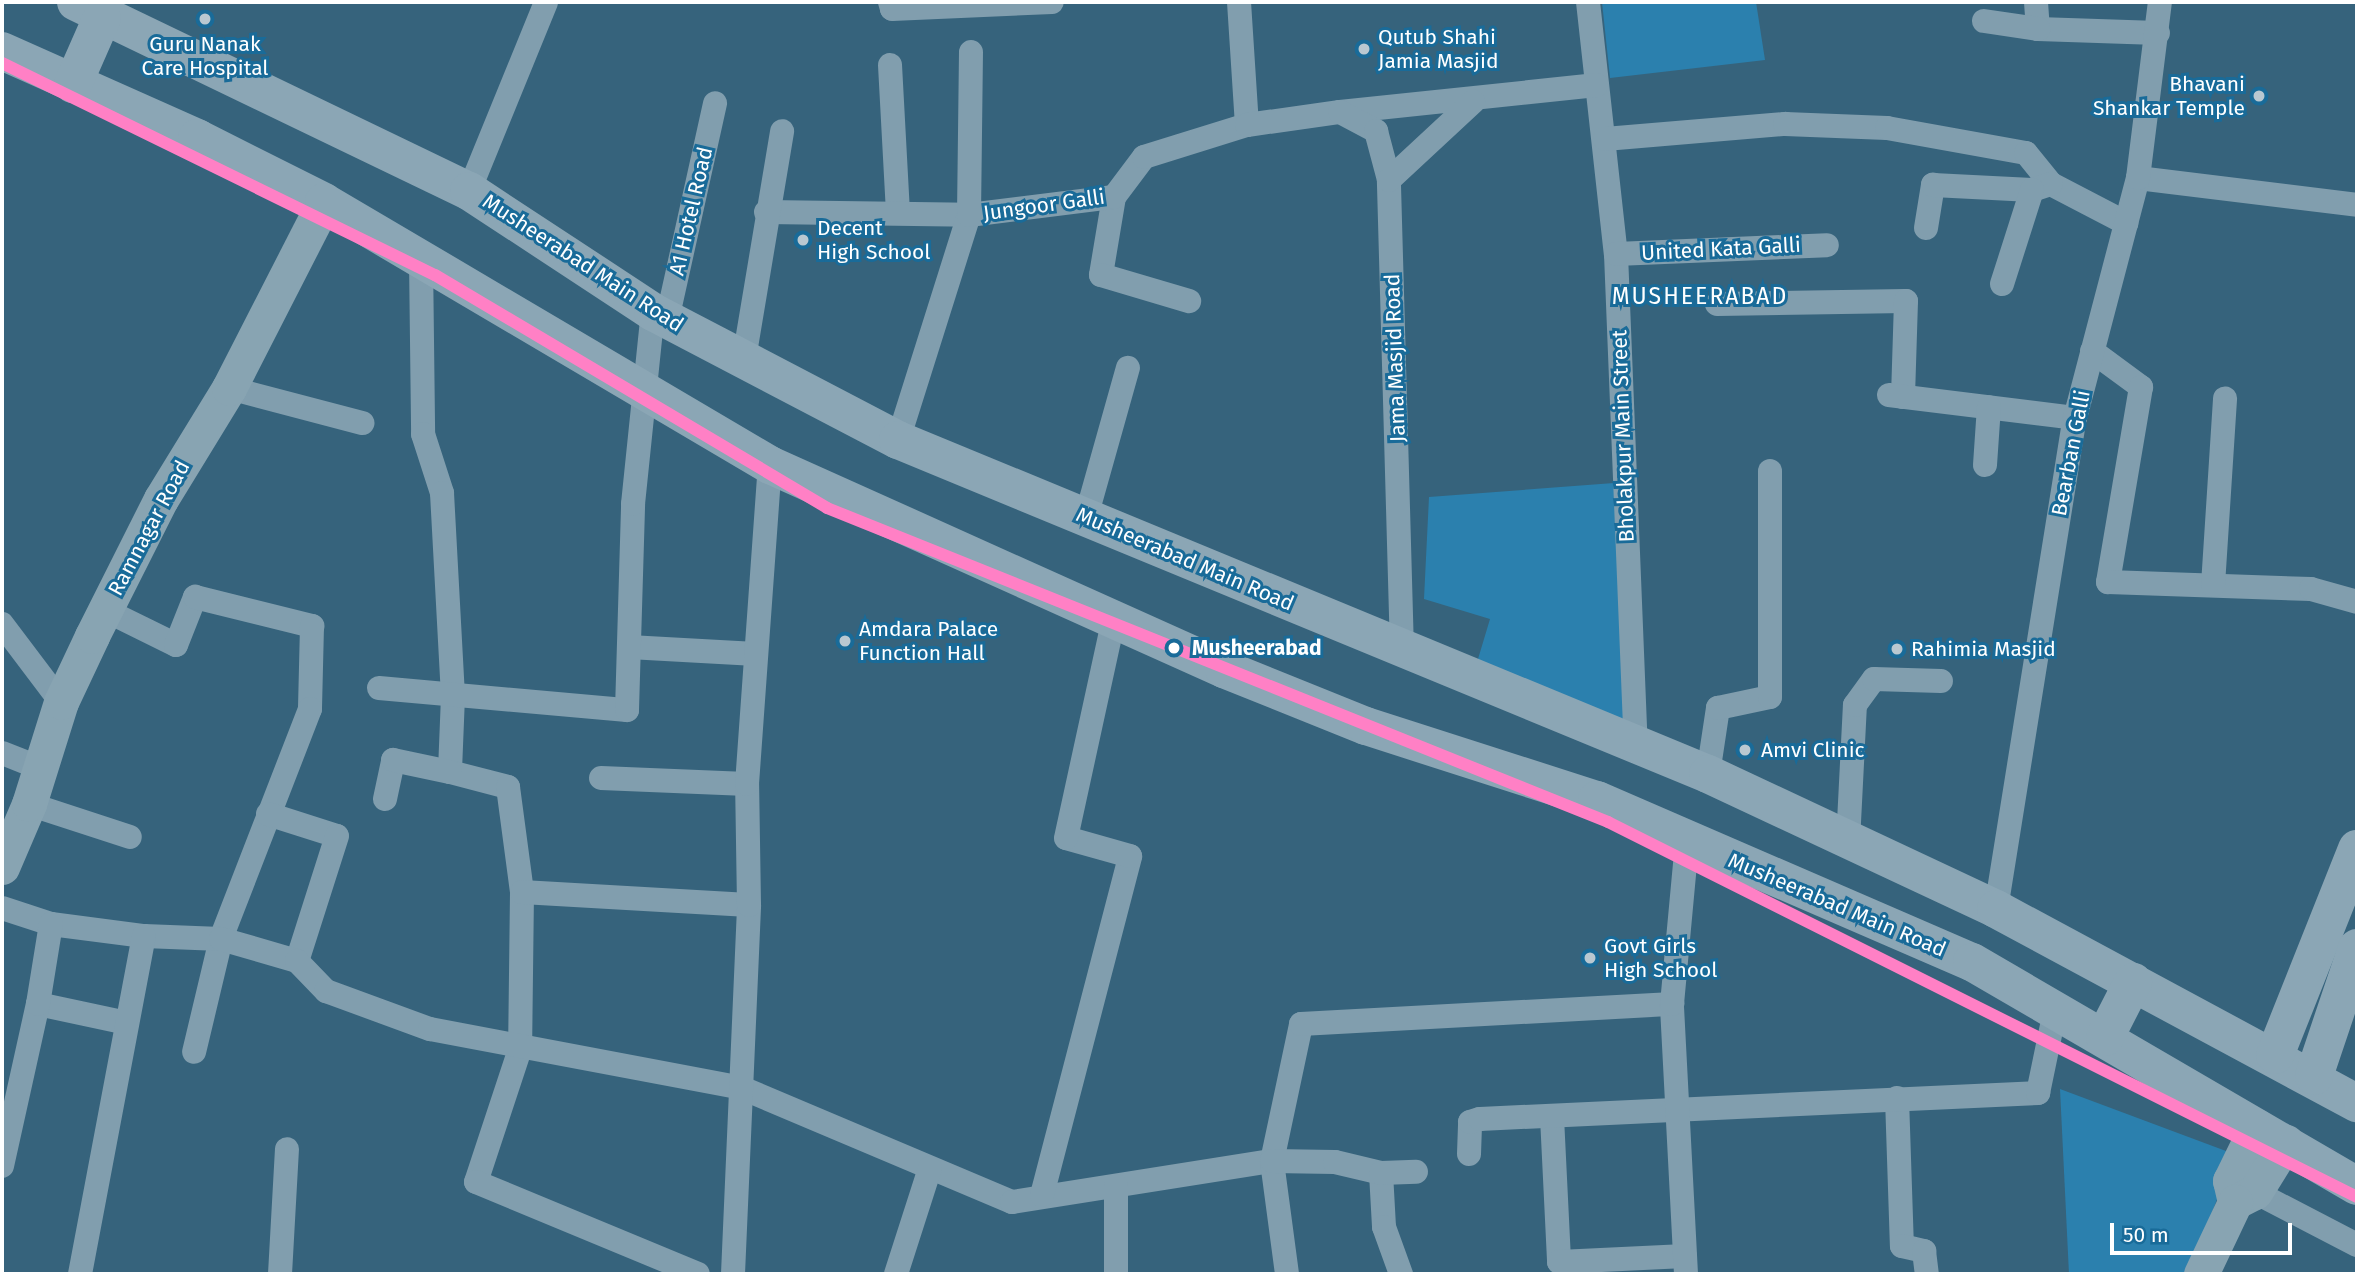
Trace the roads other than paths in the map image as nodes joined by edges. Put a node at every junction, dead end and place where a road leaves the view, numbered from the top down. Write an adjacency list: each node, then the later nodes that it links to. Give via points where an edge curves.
1 (546, 2): 27 (street)
2 (890, 2): 8 (street, via 892,9)
3 (1052, 2): 8 (street)
4 (1239, 2): 21 (street)
5 (1588, 2): 17 (street, Bholakpur Main Street)
6 (2036, 2): 11 (street)
7 (2160, 2): 12 (street, Bearban Galli)
8 (988, 4)
9 (89, 10): 16 (main road); 27 (main road, Musheerabad Main Road)
10 (1984, 21): 11 (street)
11 (2038, 29): 12 (street)
12 (2158, 33): 24 (street, Bearban Galli)
13 (2, 51): 16 (main road, Musheerabad Main Road)
14 (971, 52): 33 (street)
15 (890, 65): 31 (street)
16 (73, 84): 29 (main road, Musheerabad Main Road, via 197,138)
17 (1597, 85): 18 (street); 23 (street, Bholakpur Main Street)
18 (1473, 102): 20 (street); 25 (street)
19 (715, 103): 42 (street, A1 Hotel Road)
20 (1340, 112): 21 (street, Jungoor Galli); 25 (street, via 1376,131)
21 (1247, 125): 28 (street, Jungoor Galli, via 1144,157)
22 (782, 131): 32 (street)
23 (1605, 139): 26 (street, via 1785,124 1887,128 2026,153); 37 (street, Bholakpur Main Street)
24 (2138, 178): 30 (street); 34 (street, Bearban Galli)
25 (1389, 180): 63 (street, Jama Masjid Road)
26 (2041, 187): 34 (street); 35 (street, via 1933,185); 39 (street)
27 (469, 191): 42 (main road, Musheerabad Main Road)
28 (1114, 197): 33 (street, Jungoor Galli); 40 (street, via 1101,275)
29 (324, 202): 38 (main road, Musheerabad Main Road); 47 (main road, Ramnagar Road)
30 (2357, 205)
31 (898, 211): 32 (street, Jungoor Galli); 33 (street, Jungoor Galli)
32 (766, 212): 44 (street)
33 (969, 215): 52 (street)
34 (2126, 223): 43 (street, Bearban Galli)
35 (1926, 228)
36 (1827, 245): 37 (street, United Kata Galli)
37 (1615, 254): 69 (street, Bholakpur Main Street)
38 (421, 259): 46 (main road, Musheerabad Main Road); 67 (street, via 423,434 442,493)
39 (2002, 284)
40 (1189, 301)
41 (1717, 304): 49 (street, via 1906,301 1896,396)
42 (660, 316): 44 (main road, Musheerabad Main Road); 46 (street, A1 Hotel Road)
43 (2092, 351): 50 (street, Bearban Galli); 57 (street, via 2141,387 2108,582)
44 (744, 359): 52 (main road, Musheerabad Main Road)
45 (1128, 368): 56 (street)
46 (643, 387): 53 (main road, Musheerabad Main Road, via 702,428); 62 (street, A1 Hotel Road, via 633,504)
47 (229, 388): 51 (street); 59 (main road, Ramnagar Road, via 160,499)
48 (2225, 398): 57 (street)
49 (1989, 407): 50 (street); 54 (street)
50 (2075, 418): 89 (street, Bearban Galli)
51 (362, 423)
52 (898, 440): 56 (main road, Musheerabad Main Road)
53 (770, 465): 60 (main road, Musheerabad Main Road); 64 (street)
54 (1985, 465)
55 (1770, 471): 73 (street, via 1770,697 1718,708)
56 (1086, 517): 63 (main road, Musheerabad Main Road)
57 (2213, 585): 58 (street, via 2311,589)
58 (2357, 602)
59 (105, 610): 68 (main road, Ramnagar Road); 78 (street, via 176,645 195,597 312,626 310,709)
60 (1113, 623): 80 (main road, Musheerabad Main Road, via 1366,726 1597,800); 121 (street, via 1066,838 1130,856)
61 (2, 624): 68 (street)
62 (629, 647): 64 (street); 67 (street, A1 Hotel Road, via 627,710)
63 (1402, 651): 69 (main road, Musheerabad Main Road)
64 (756, 654): 75 (street)
65 (1941, 681): 81 (street, via 1874,680 1854,705)
66 (379, 688): 67 (street)
67 (453, 696): 72 (street)
68 (61, 702): 71 (main road, Ramnagar Road)
69 (1636, 746): 73 (main road, Musheerabad Main Road)
70 (2, 753): 71 (street)
71 (40, 768): 77 (main road, Ramnagar Road)
72 (450, 772): 76 (street, via 393,760); 85 (street, via 508,787)
73 (1708, 774): 81 (main road, Musheerabad Main Road)
74 (601, 778): 75 (street)
75 (747, 784): 86 (street)
76 (385, 799)
77 (29, 804): 79 (street); 83 (main road, Ramnagar Road)
78 (268, 814): 93 (street); 95 (street, via 337,836)
79 (130, 837)
80 (1687, 842): 87 (main road, Musheerabad Main Road); 98 (street)
81 (1858, 846): 84 (main road, Musheerabad Main Road); 87 (main road)
82 (2357, 849): 104 (main road)
83 (2, 867)
84 (1919, 874): 89 (main road, Musheerabad Main Road); 91 (main road)
85 (522, 892): 86 (street); 102 (street)
86 (749, 905): 106 (street)
87 (1845, 906): 91 (main road, Musheerabad Main Road)
88 (2, 908): 90 (street)
89 (1996, 909): 96 (main road, Musheerabad Main Road)
90 (51, 924): 92 (street); 97 (street)
91 (1892, 927): 99 (main road, Musheerabad Main Road, via 1972,962)
92 (144, 936): 93 (street); 100 (street)
93 (221, 939): 95 (street); 103 (street)
94 (2357, 947): 105 (main road)
95 (297, 961): 102 (street, via 326,991 430,1029)
96 (2133, 982): 101 (main road); 104 (main road, Musheerabad Main Road)
97 (38, 1004): 100 (street); 115 (street)
98 (1672, 1004): 109 (street); 114 (street, via 1301,1024)
99 (2055, 1011): 101 (main road, Musheerabad Main Road); 107 (street, via 2038,1093)
100 (127, 1023): 125 (street)
101 (2105, 1037): 111 (main road, Musheerabad Main Road)
102 (520, 1049): 106 (street); 127 (street, via 476,1182)
103 (194, 1052)
104 (2275, 1055): 105 (main road, Musheerabad Main Road)
105 (2314, 1076): 108 (main road, Musheerabad Main Road)
106 (742, 1088): 116 (street); 128 (street)
107 (1897, 1098): 109 (street); 133 (street, via 1902,1246 1924,1251)
108 (2357, 1103)
109 (1678, 1110): 110 (street); 124 (street)
110 (1552, 1117): 113 (street, via 1470,1122); 124 (street, via 1559,1262)
111 (2272, 1134): 120 (main road, Musheerabad Main Road); 122 (main road)
112 (287, 1149): 126 (street)
113 (1469, 1154)
114 (1272, 1161): 118 (street, via 1335,1163); 119 (street); 131 (street)
115 (2, 1166)
116 (930, 1168): 121 (street, via 1012,1202); 129 (street)
117 (1416, 1172): 118 (street)
118 (1381, 1173): 132 (street, via 1384,1227)
119 (1116, 1186): 121 (street); 130 (street)
120 (2357, 1186)
121 (1042, 1195)
122 (2245, 1197): 123 (street); 134 (main road)
123 (2357, 1245)
124 (1686, 1265)
125 (80, 1274)
126 (280, 1274)
127 (698, 1274)
128 (733, 1274)
129 (896, 1274)
130 (1116, 1274)
131 (1287, 1274)
132 (1401, 1274)
133 (1927, 1274)
134 (2201, 1274)

